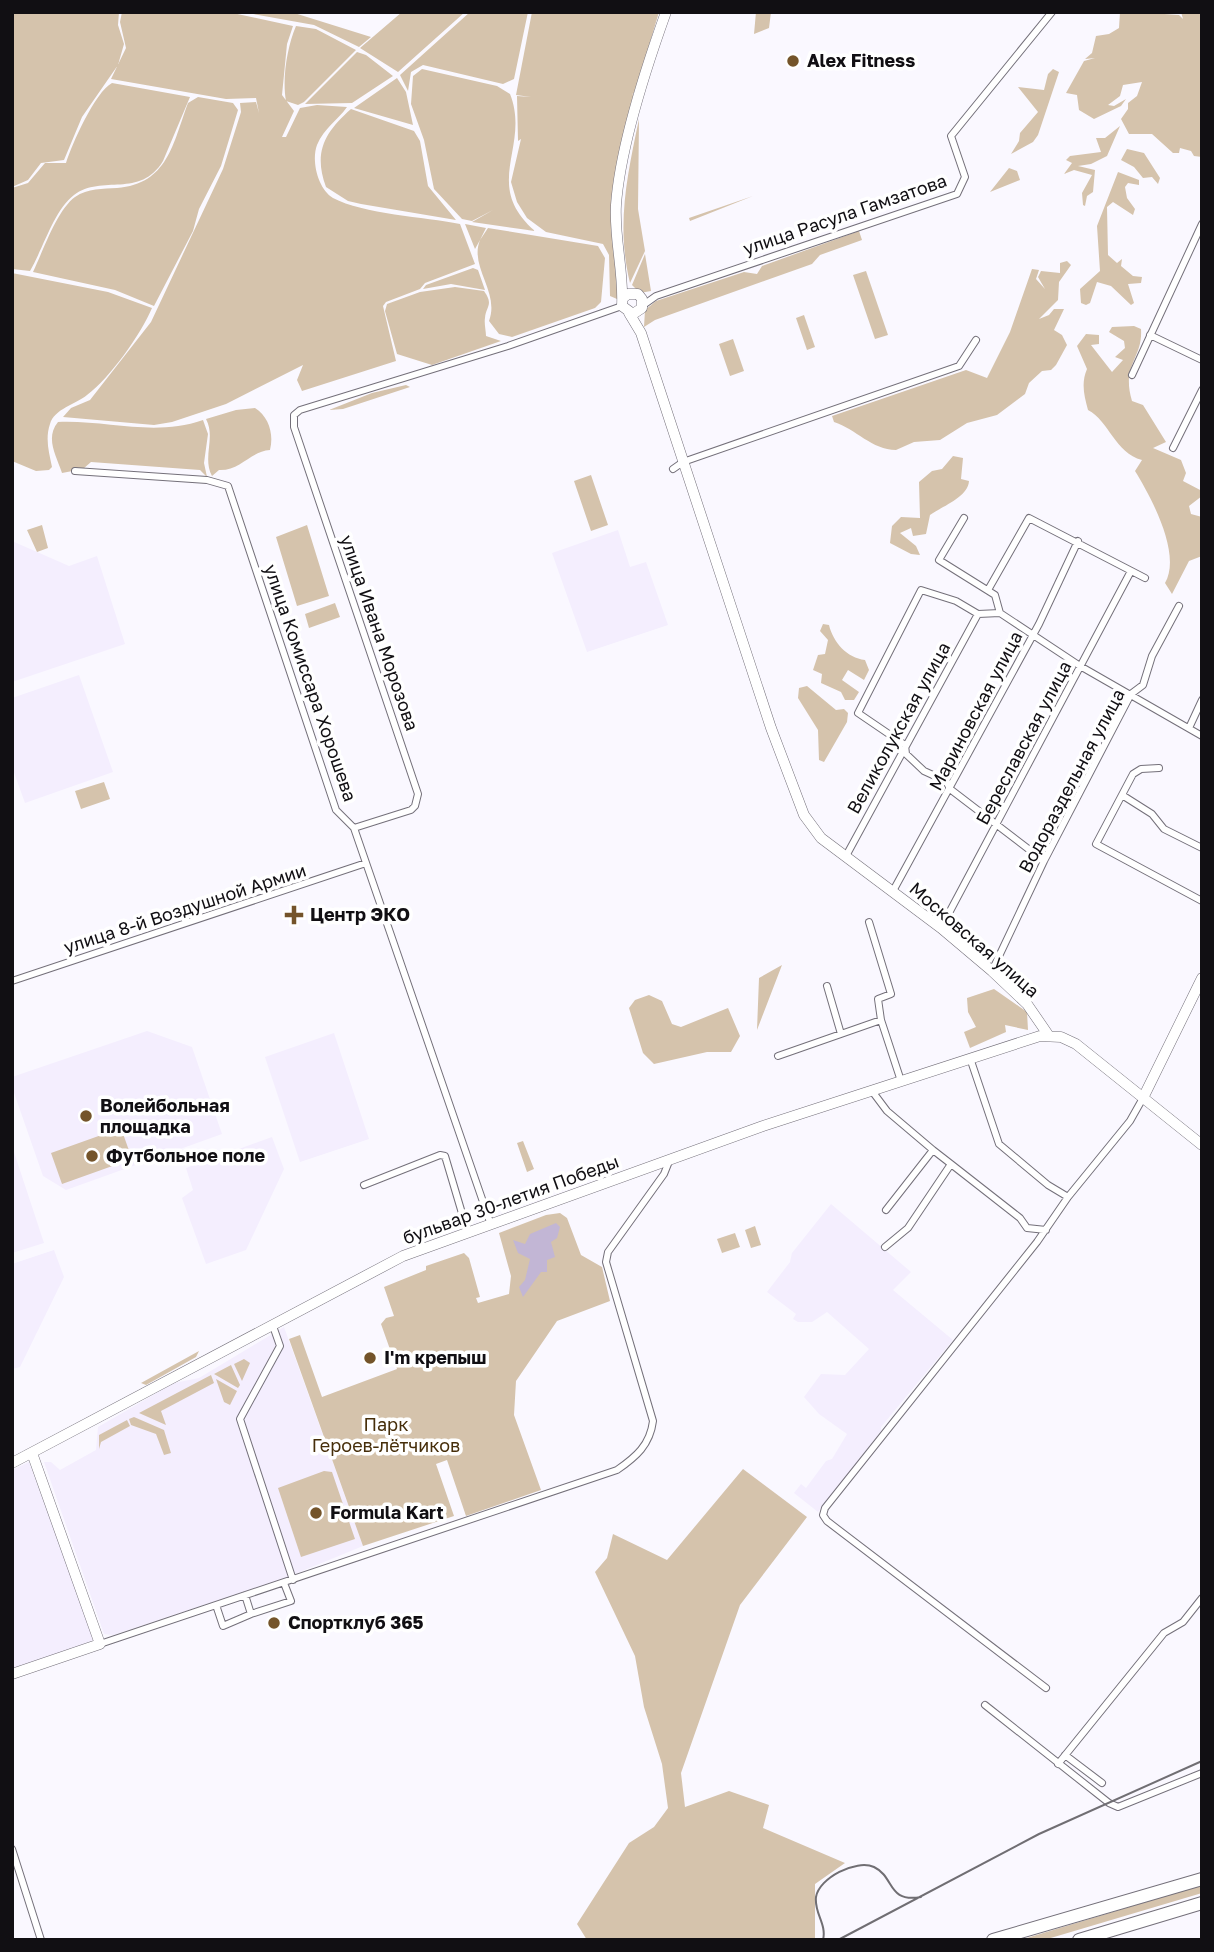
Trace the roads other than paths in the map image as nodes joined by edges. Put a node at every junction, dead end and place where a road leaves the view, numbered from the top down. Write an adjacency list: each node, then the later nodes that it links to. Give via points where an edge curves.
1 (666, 12): 4 (main road, via 618,186)
2 (1052, 12): 6 (street, улица Расула Гамзатова, via 951,136 965,177 957,194)
3 (1202, 224): 10 (street)
4 (622, 271): 5 (main road); 7 (main road)
5 (636, 294): 6 (street, улица Расула Гамзатова); 7 (main road); 8 (main road)
6 (656, 296): 8 (street, улица Расула Гамзатова)
7 (625, 306): 8 (main road); 9 (main road); 38 (street, улица Ивана Морозова, via 294,415 418,794 411,810)
8 (642, 307): 9 (main road)
9 (641, 333): 16 (main road, Московская улица)
10 (1150, 335): 12 (street); 13 (street)
11 (976, 340): 16 (street, via 959,366)
12 (1202, 360)
13 (1132, 375)
14 (1202, 390): 15 (street)
15 (1173, 448)
16 (683, 462): 17 (street); 40 (main road, Московская улица, via 793,792 821,838)
17 (673, 469)
18 (75, 471): 38 (street, улица Комиссара Хорошева, via 207,480 228,486 336,810)
19 (964, 518): 23 (street, via 939,560)
20 (1078, 541): 21 (street); 23 (street, via 1029,518); 27 (street, Мариновская улица)
21 (1131, 571): 22 (street); 28 (street, Береславская улица)
22 (1144, 578)
23 (988, 590): 25 (street, via 995,595)
24 (1179, 606): 29 (street, Водораздельная улица, via 1152,656 1143,685)
25 (1000, 613): 26 (street); 27 (street)
26 (978, 614): 33 (street, Великолукская улица); 33 (street, via 921,590 858,713)
27 (1032, 636): 28 (street); 35 (street, Мариновская улица)
28 (1080, 666): 29 (street); 37 (street, Береславская улица)
29 (1131, 694): 31 (street); 41 (street, Водораздельная улица)
30 (1202, 700): 31 (street)
31 (1189, 727): 32 (street)
32 (1202, 736)
33 (905, 745): 35 (street, via 911,759 946,781); 40 (street, Великолукская улица)
34 (1159, 768): 36 (street, via 1133,774)
35 (950, 789): 37 (street); 43 (street, Мариновская улица)
36 (1122, 795): 39 (street, via 1152,814 1164,829); 44 (street, via 1096,844)
37 (997, 824): 41 (street); 46 (street, Береславская улица)
38 (355, 828): 42 (street, улица Комиссара Хорошева)
39 (1202, 848)
40 (845, 856): 43 (main road, Московская улица)
41 (1044, 861): 47 (street, Водораздельная улица)
42 (366, 863): 49 (street, улица 8-й Воздушной Армии); 66 (street, улица Комиссара Хорошева)
43 (893, 891): 46 (main road, Московская улица)
44 (1202, 901)
45 (869, 922): 51 (street, via 891,993 878,999)
46 (941, 928): 47 (main road, Московская улица)
47 (992, 971): 53 (main road, Московская улица, via 1027,1004)
48 (1202, 978): 58 (main road)
49 (12, 981)
50 (827, 986): 52 (street)
51 (881, 1020): 52 (street); 56 (street)
52 (841, 1034): 54 (street)
53 (1049, 1036): 55 (main road, бульвар 30-летия Победы); 58 (main road, via 1076,1044)
54 (778, 1056)
55 (970, 1058): 56 (main road, бульвар 30-летия Победы); 64 (street, via 999,1144)
56 (901, 1081): 57 (main road, бульвар 30-летия Победы)
57 (872, 1091): 60 (street, via 887,1111); 61 (main road, бульвар 30-летия Победы)
58 (1143, 1098): 59 (main road); 64 (street, via 1130,1121)
59 (1202, 1145)
60 (933, 1150): 62 (street); 65 (street)
61 (671, 1158): 66 (main road, бульвар 30-летия Победы); 73 (street, via 608,1252 606,1262 653,1421 642,1450 617,1470)
62 (951, 1164): 68 (street, via 1020,1217 1027,1228); 69 (street, via 908,1228)
63 (364, 1185): 67 (street, via 445,1156)
64 (1068, 1196): 68 (street)
65 (886, 1210)
66 (490, 1222): 67 (main road, бульвар 30-летия Победы)
67 (467, 1230): 70 (main road, бульвар 30-летия Победы, via 382,1266)
68 (1046, 1230): 81 (street, via 823,1515)
69 (885, 1247)
70 (273, 1326): 71 (main road, бульвар 30-летия Победы); 73 (street, via 280,1346 240,1419)
71 (32, 1453): 72 (main road, бульвар 30-летия Победы); 79 (main road)
72 (12, 1463)
73 (293, 1580): 74 (street)
74 (284, 1583): 75 (street); 78 (street, via 290,1601)
75 (245, 1595): 77 (street); 78 (street)
76 (1202, 1598): 83 (street, via 1183,1622 1164,1633)
77 (216, 1605): 78 (street, via 223,1626); 79 (street)
78 (251, 1614)
79 (100, 1644): 80 (main road)
80 (12, 1674)
81 (1045, 1688)
82 (985, 1705): 84 (street)
83 (1065, 1755): 84 (street); 86 (street)
84 (1058, 1764): 85 (street, via 1118,1807)
85 (1202, 1773)
86 (1102, 1783)
87 (12, 1849): 90 (street)
88 (1202, 1879): 91 (highway)
89 (1202, 1903): 92 (highway)
90 (41, 1940)
91 (993, 1940)
92 (1079, 1940)

